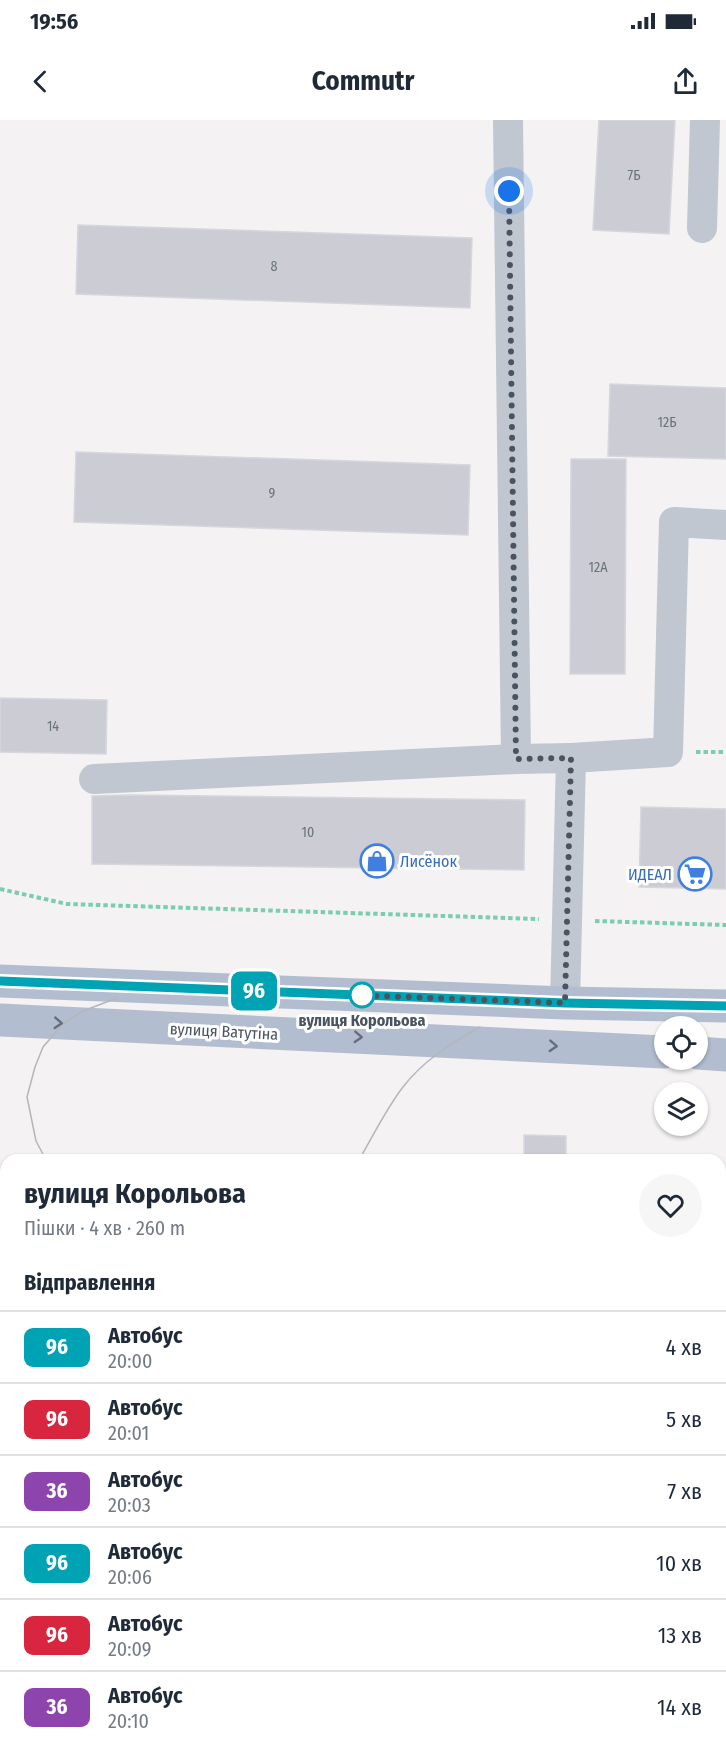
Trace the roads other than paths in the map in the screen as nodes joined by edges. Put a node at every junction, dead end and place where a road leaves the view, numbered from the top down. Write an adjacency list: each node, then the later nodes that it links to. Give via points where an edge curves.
1 (508, 120): 6 (street)
2 (705, 120): 3 (street)
3 (702, 228)
4 (726, 525): 5 (street, via 674,522 669,752)
5 (571, 758): 6 (street); 9 (street)
6 (516, 759): 7 (street)
7 (94, 779)
8 (0, 981): 9 (main road)
9 (565, 1003): 10 (main road)
10 (726, 1006)
11 (0, 1020): 12 (main road, вулиця Ватутіна, one-way to 12)
12 (654, 1052)
13 (708, 1053): 14 (main road)
14 (726, 1054)

